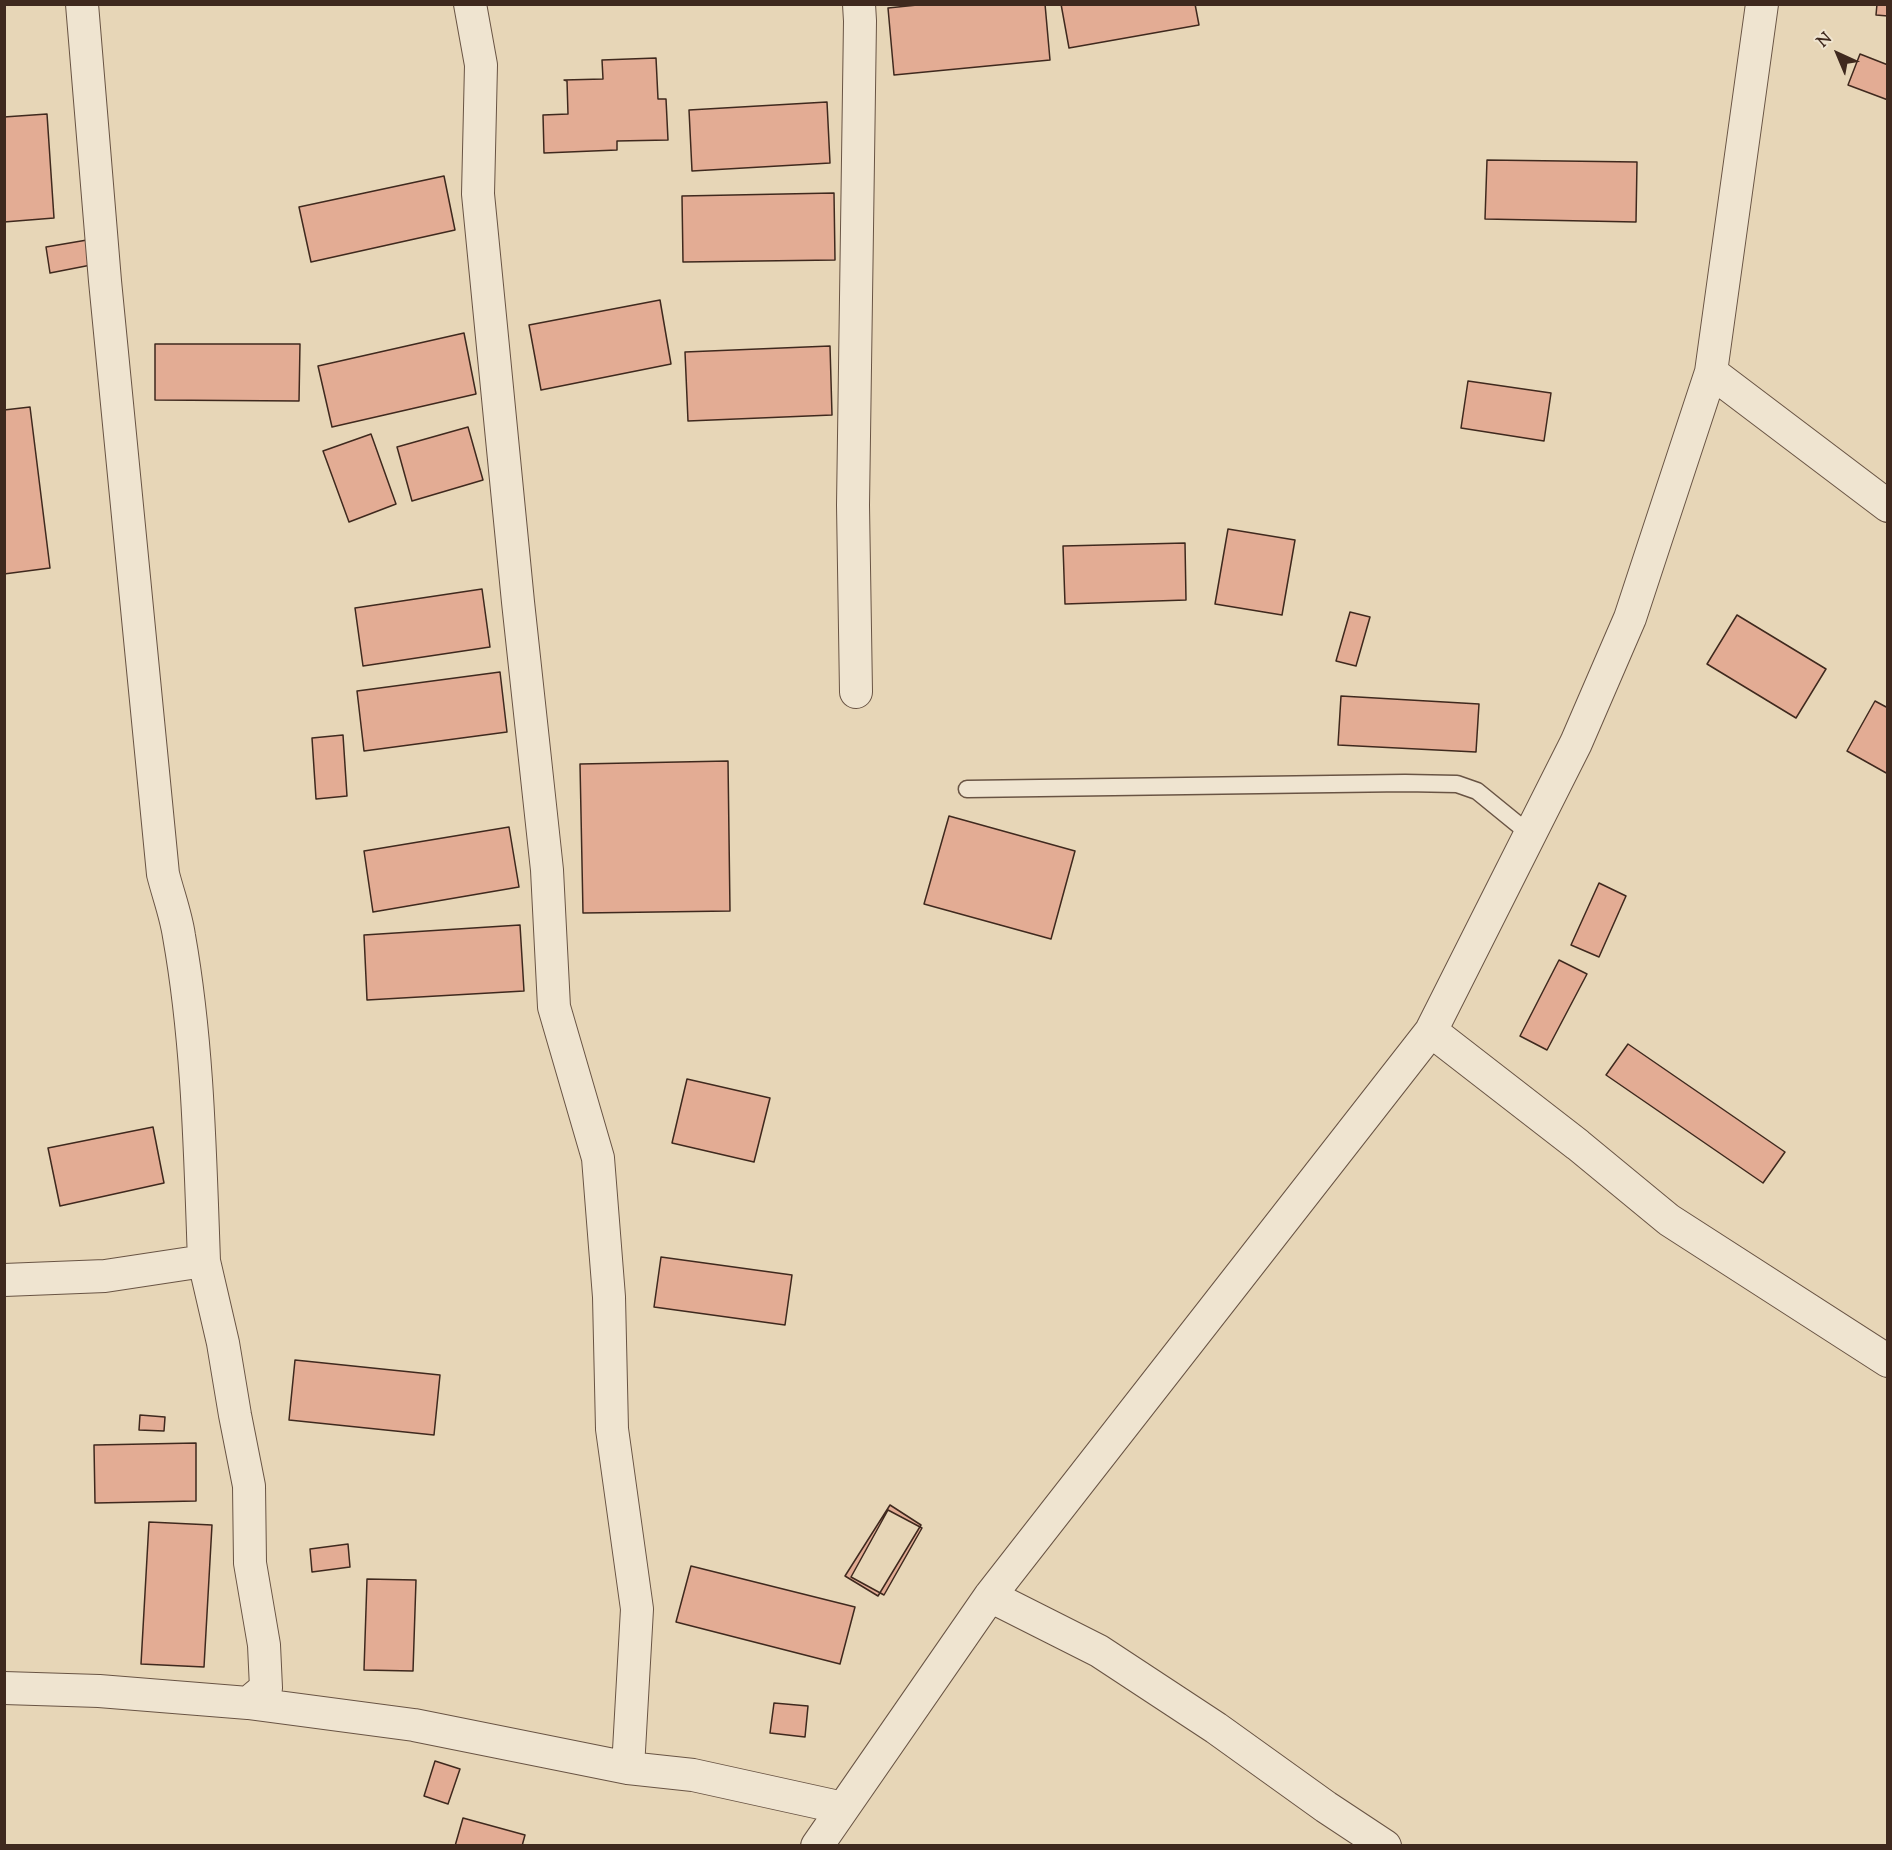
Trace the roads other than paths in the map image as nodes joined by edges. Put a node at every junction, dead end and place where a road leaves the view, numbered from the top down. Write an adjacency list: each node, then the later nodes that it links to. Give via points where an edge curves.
1 (82, 4): 11 (street, via 163,874 179,934 198,1093)
2 (470, 4): 17 (street, via 481,65 478,194 547,870 554,1007 598,1158 609,1297 612,1429 637,1609)
3 (859, 4): 7 (street, via 853,505)
4 (1762, 4): 5 (street)
5 (1711, 372): 6 (street); 9 (street, via 1630,618)
6 (1887, 506)
7 (856, 692)
8 (967, 789): 9 (lane, via 1457,784 1478,791)
9 (1531, 835): 10 (street)
10 (1431, 1031): 13 (street, via 1669,1220); 14 (street)
11 (204, 1261): 12 (street, via 105,1276); 16 (street, via 249,1486 250,1563 264,1645 266,1688)
12 (4, 1280)
13 (1887, 1361)
14 (990, 1596): 18 (street); 20 (street, via 1099,1651)
15 (4, 1688): 16 (street, via 99,1690)
16 (248, 1703): 17 (street, via 414,1725)
17 (628, 1768): 18 (street, via 693,1775)
18 (843, 1808): 19 (street)
19 (817, 1845)
20 (1385, 1845)

